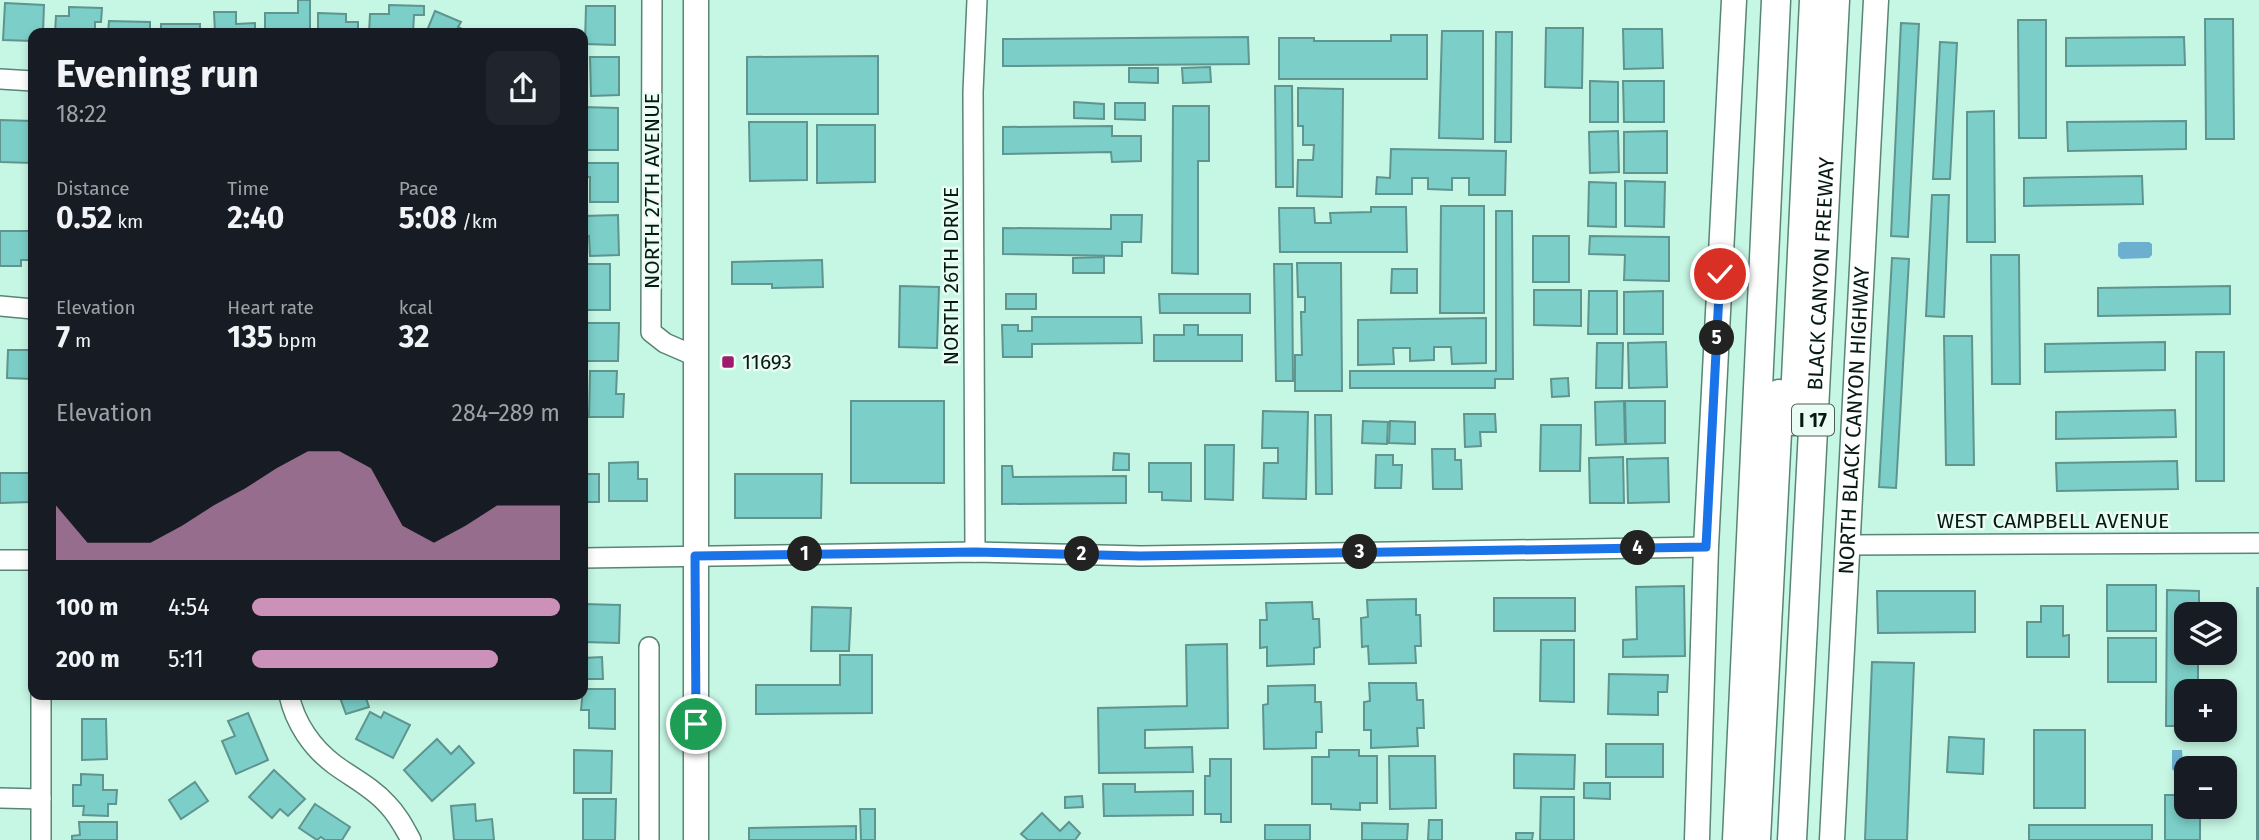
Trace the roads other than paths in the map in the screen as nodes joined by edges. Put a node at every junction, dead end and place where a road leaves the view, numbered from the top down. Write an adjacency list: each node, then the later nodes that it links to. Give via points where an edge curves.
1 (652, 0): 14 (street, NORTH 27TH AVENUE, via 651,332)
2 (696, 0): 14 (main road, NORTH 27TH AVENUE)
3 (977, 0): 18 (street, NORTH 26TH DRIVE, via 973,92)
4 (1734, 0): 17 (main road)
5 (1776, 0): 33 (highway)
6 (1798, 0): 34 (highway)
7 (1814, 0): 35 (highway)
8 (1835, 0): 36 (highway, BLACK CANYON FREEWAY / I 17)
9 (1876, 0): 16 (main road, NORTH BLACK CANYON HIGHWAY)
10 (0, 79): 11 (street)
11 (28, 81)
12 (0, 306): 13 (street)
13 (28, 309)
14 (695, 356): 19 (main road, NORTH 27TH AVENUE)
15 (2259, 543): 16 (street, WEST CAMPBELL AVENUE)
16 (1848, 545): 37 (main road, NORTH BLACK CANYON HIGHWAY)
17 (1706, 547): 18 (street, via 1140,556); 32 (main road)
18 (975, 552): 19 (street)
19 (695, 556): 20 (street); 31 (main road, NORTH 27TH AVENUE)
20 (588, 558)
21 (0, 560): 22 (street)
22 (28, 560)
23 (649, 648): 30 (street)
24 (41, 700): 27 (street)
25 (291, 700): 29 (street, via 299,725 312,742 386,802)
26 (0, 798): 27 (street)
27 (41, 799): 28 (street)
28 (41, 840)
29 (411, 840)
30 (649, 840)
31 (696, 840)
32 (1697, 840)
33 (1737, 840)
34 (1756, 840)
35 (1773, 840)
36 (1792, 840)
37 (1832, 840)

